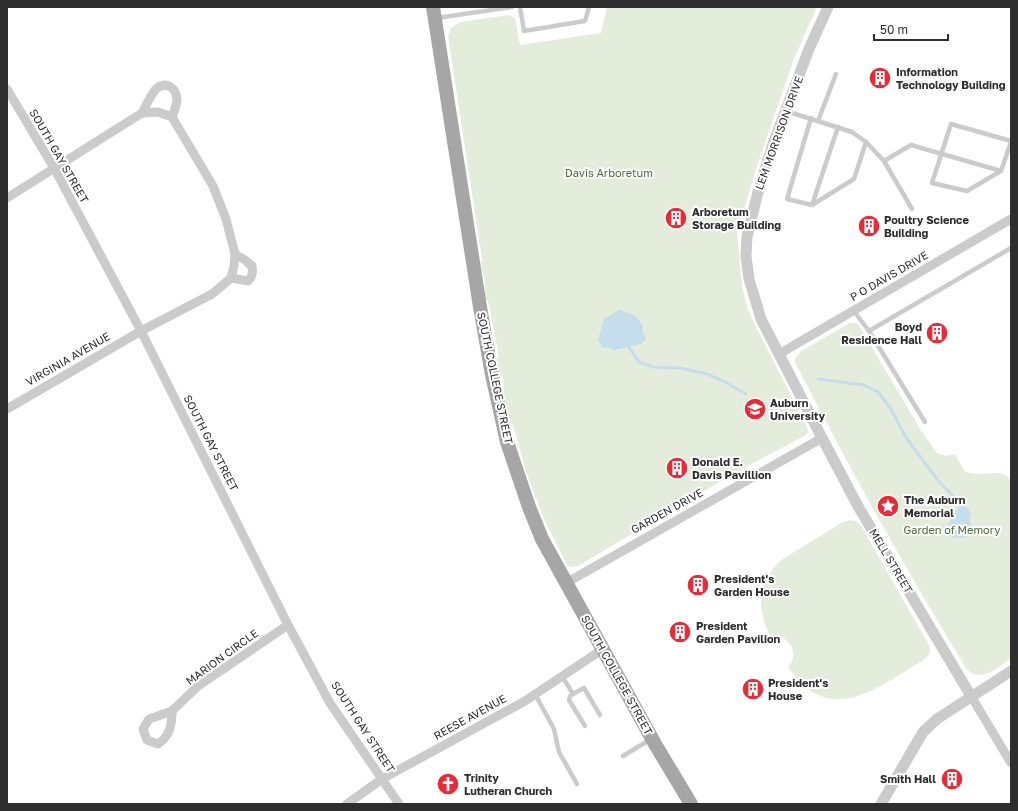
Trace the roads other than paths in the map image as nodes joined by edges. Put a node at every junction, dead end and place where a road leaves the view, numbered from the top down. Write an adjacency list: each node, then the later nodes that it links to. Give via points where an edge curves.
1 (512, 7): 5 (lane)
2 (520, 7): 3 (lane, via 524,32 586,20)
3 (589, 7)
4 (828, 7): 8 (street, LEM MORRISON DRIVE)
5 (434, 13): 34 (main road, SOUTH COLLEGE STREET, via 480,307 507,442 542,539)
6 (836, 74): 12 (lane)
7 (7, 89): 18 (street, SOUTH GAY STREET)
8 (786, 111): 11 (lane); 30 (street, LEM MORRISON DRIVE, via 773,144 746,237 749,279 762,319)
9 (142, 113): 10 (street, via 158,112); 10 (street, via 156,89 163,85 170,86 177,98); 18 (street)
10 (172, 117): 25 (street, via 213,186 226,219)
11 (811, 118): 12 (lane); 21 (lane, via 787,199)
12 (818, 120): 13 (lane)
13 (838, 127): 14 (lane, via 852,132); 21 (lane)
14 (866, 142): 17 (lane); 21 (lane, via 854,179)
15 (1011, 142): 16 (lane, via 951,124); 19 (lane)
16 (941, 153): 17 (lane, via 911,145); 19 (lane); 19 (lane, via 932,182 967,191)
17 (884, 161): 22 (lane)
18 (54, 168): 20 (street); 28 (street, SOUTH GAY STREET)
19 (1001, 171)
20 (7, 198)
21 (812, 205)
22 (912, 209)
23 (1010, 222): 27 (street, P O DAVIS DRIVE)
24 (1011, 248): 29 (lane)
25 (235, 254): 26 (street); 26 (street, via 252,266 253,273 248,281)
26 (231, 278): 28 (street, VIRGINIA AVENUE, via 212,294)
27 (853, 310): 29 (lane); 30 (street, P O DAVIS DRIVE)
28 (141, 331): 31 (street, VIRGINIA AVENUE); 35 (street, SOUTH GAY STREET)
29 (869, 331): 32 (lane)
30 (779, 354): 33 (street, MELL STREET)
31 (7, 409)
32 (925, 422)
33 (822, 438): 34 (street, GARDEN DRIVE); 41 (street, MELL STREET, via 859,508)
34 (566, 582): 36 (main road, SOUTH COLLEGE STREET)
35 (288, 624): 42 (street, MARION CIRCLE, via 198,686); 48 (street, SOUTH GAY STREET, via 330,703)
36 (603, 649): 38 (street, REESE AVENUE); 45 (main road, SOUTH COLLEGE STREET)
37 (1011, 671): 41 (street)
38 (562, 676): 39 (street, REESE AVENUE); 40 (lane)
39 (535, 694): 48 (street, REESE AVENUE); 49 (lane, via 554,729 559,752)
40 (573, 694): 43 (lane, via 584,688); 44 (lane, via 569,700)
41 (971, 696): 47 (street, MELL STREET); 53 (street, via 937,719 924,732)
42 (172, 711)
43 (600, 715)
44 (585, 726)
45 (652, 738): 46 (lane); 52 (main road, SOUTH COLLEGE STREET)
46 (623, 756)
47 (1011, 763)
48 (382, 779): 50 (street, REESE AVENUE); 51 (street, SOUTH GAY STREET)
49 (577, 784)
50 (347, 804)
51 (399, 804)
52 (691, 804)
53 (881, 804)

